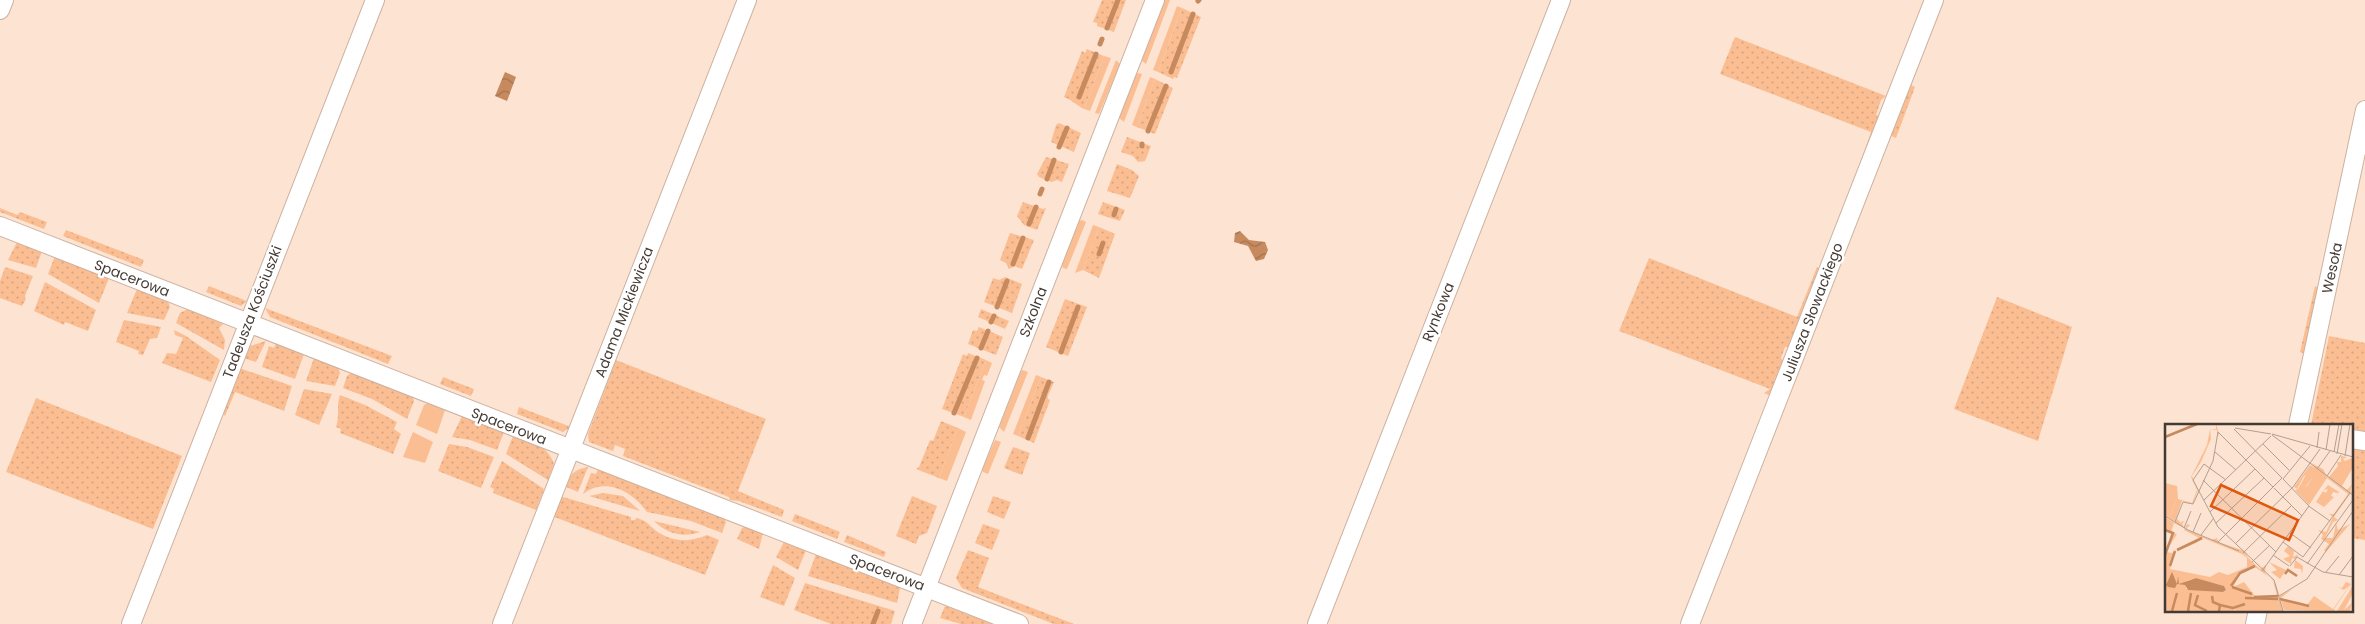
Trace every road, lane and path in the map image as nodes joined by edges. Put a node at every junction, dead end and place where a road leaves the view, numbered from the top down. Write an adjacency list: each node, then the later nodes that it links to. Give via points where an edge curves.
1 (4, 0): 7 (street)
2 (375, 0): 10 (street, Tadeusza Kościuszki)
3 (747, 0): 14 (street, Adama Mickiewicza)
4 (1155, 0): 15 (street, Szkolna)
5 (1561, 0): 20 (street, Rynkowa)
6 (1934, 0): 21 (street, Juliusza Słowackiego)
7 (0, 10)
8 (2365, 110): 11 (street, Wesoła)
9 (0, 226): 10 (street, Spacerowa)
10 (248, 324): 14 (street, Spacerowa); 16 (street, Tadeusza Kościuszki)
11 (2298, 424)
12 (2352, 438): 13 (street)
13 (2365, 441)
14 (571, 450): 15 (street, Spacerowa); 17 (street, Adama Mickiewicza)
15 (926, 587): 18 (street, Szkolna); 19 (street, Spacerowa)
16 (131, 624)
17 (502, 624)
18 (912, 624)
19 (1019, 624)
20 (1317, 624)
21 (1690, 624)

